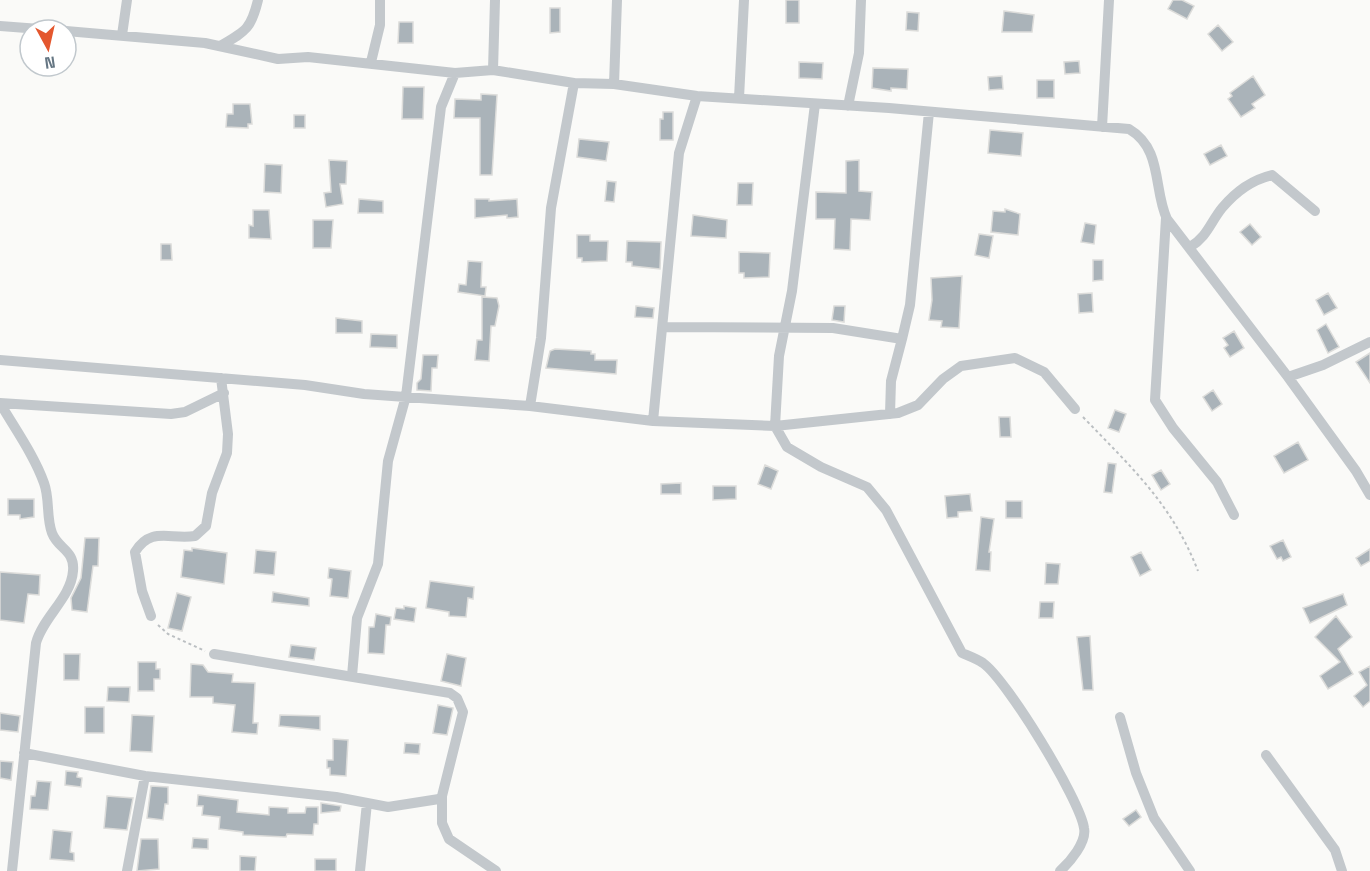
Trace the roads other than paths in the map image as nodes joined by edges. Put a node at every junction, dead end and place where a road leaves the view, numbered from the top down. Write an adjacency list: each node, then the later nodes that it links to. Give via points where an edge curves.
1 (127, 0): 12 (street)
2 (258, 0): 13 (street, via 253,22)
3 (380, 0): 14 (street, via 380,25)
4 (495, 0): 15 (street)
5 (617, 0): 18 (street)
6 (744, 0): 20 (street)
7 (861, 0): 22 (street, via 859,52)
8 (1109, 0): 24 (street)
9 (0, 26): 10 (street)
10 (18, 27)
11 (78, 32): 12 (street)
12 (122, 35): 13 (street)
13 (220, 46): 14 (street, via 278,59)
14 (371, 62): 16 (street)
15 (493, 70): 16 (street); 17 (street)
16 (455, 73): 36 (street, via 441,107)
17 (574, 83): 18 (street); 38 (street, via 551,208 541,338)
18 (614, 84): 19 (street)
19 (697, 96): 20 (street); 28 (street, via 679,153)
20 (739, 98): 21 (street)
21 (815, 104): 22 (street); 29 (street)
22 (848, 106): 23 (street)
23 (929, 112): 24 (street); 30 (street, via 910,305)
24 (1102, 127): 26 (street, via 1129,129 1146,143)
25 (1315, 211): 27 (street, via 1272,175 1252,180 1222,208 1204,239)
26 (1166, 218): 27 (street); 44 (street, via 1155,400 1217,482)
27 (1190, 247): 33 (street)
28 (663, 327): 29 (street); 41 (street)
29 (784, 327): 30 (street, via 833,328); 42 (street)
30 (902, 339): 40 (street, via 891,381)
31 (1370, 342): 33 (street)
32 (0, 360): 34 (street)
33 (1288, 377): 43 (street)
34 (220, 378): 35 (street); 36 (street)
35 (224, 393): 37 (street, via 194,409 171,414); 45 (street, via 227,453 212,493 206,526 195,536 152,536 142,541 135,552)
36 (406, 396): 38 (street); 47 (street, via 388,461 378,564 357,618)
37 (0, 403): 49 (street, via 45,484 51,531 67,549 73,564 70,584 39,630)
38 (530, 406): 41 (street)
39 (1075, 409): 40 (street, via 1044,372 1015,358 961,366 918,405)
40 (890, 414): 42 (street)
41 (653, 421): 42 (street)
42 (776, 426): 58 (street, via 787,447 867,487 886,510 962,653 983,663 997,677 1029,722 1075,803 1085,830 1080,846)
43 (1370, 495)
44 (1234, 515)
45 (151, 615)
46 (214, 654): 47 (street)
47 (351, 676): 52 (street, via 450,693 457,698 463,712)
48 (1120, 717): 59 (street, via 1154,818)
49 (24, 753): 51 (street); 54 (street)
50 (1266, 755): 60 (street, via 1335,850)
51 (145, 776): 53 (street); 55 (street)
52 (442, 796): 53 (street, via 388,807); 57 (street, via 442,823 449,839)
53 (367, 802): 56 (street)
54 (12, 871)
55 (127, 871)
56 (360, 871)
57 (496, 871)
58 (1060, 871)
59 (1190, 871)
60 (1342, 871)

